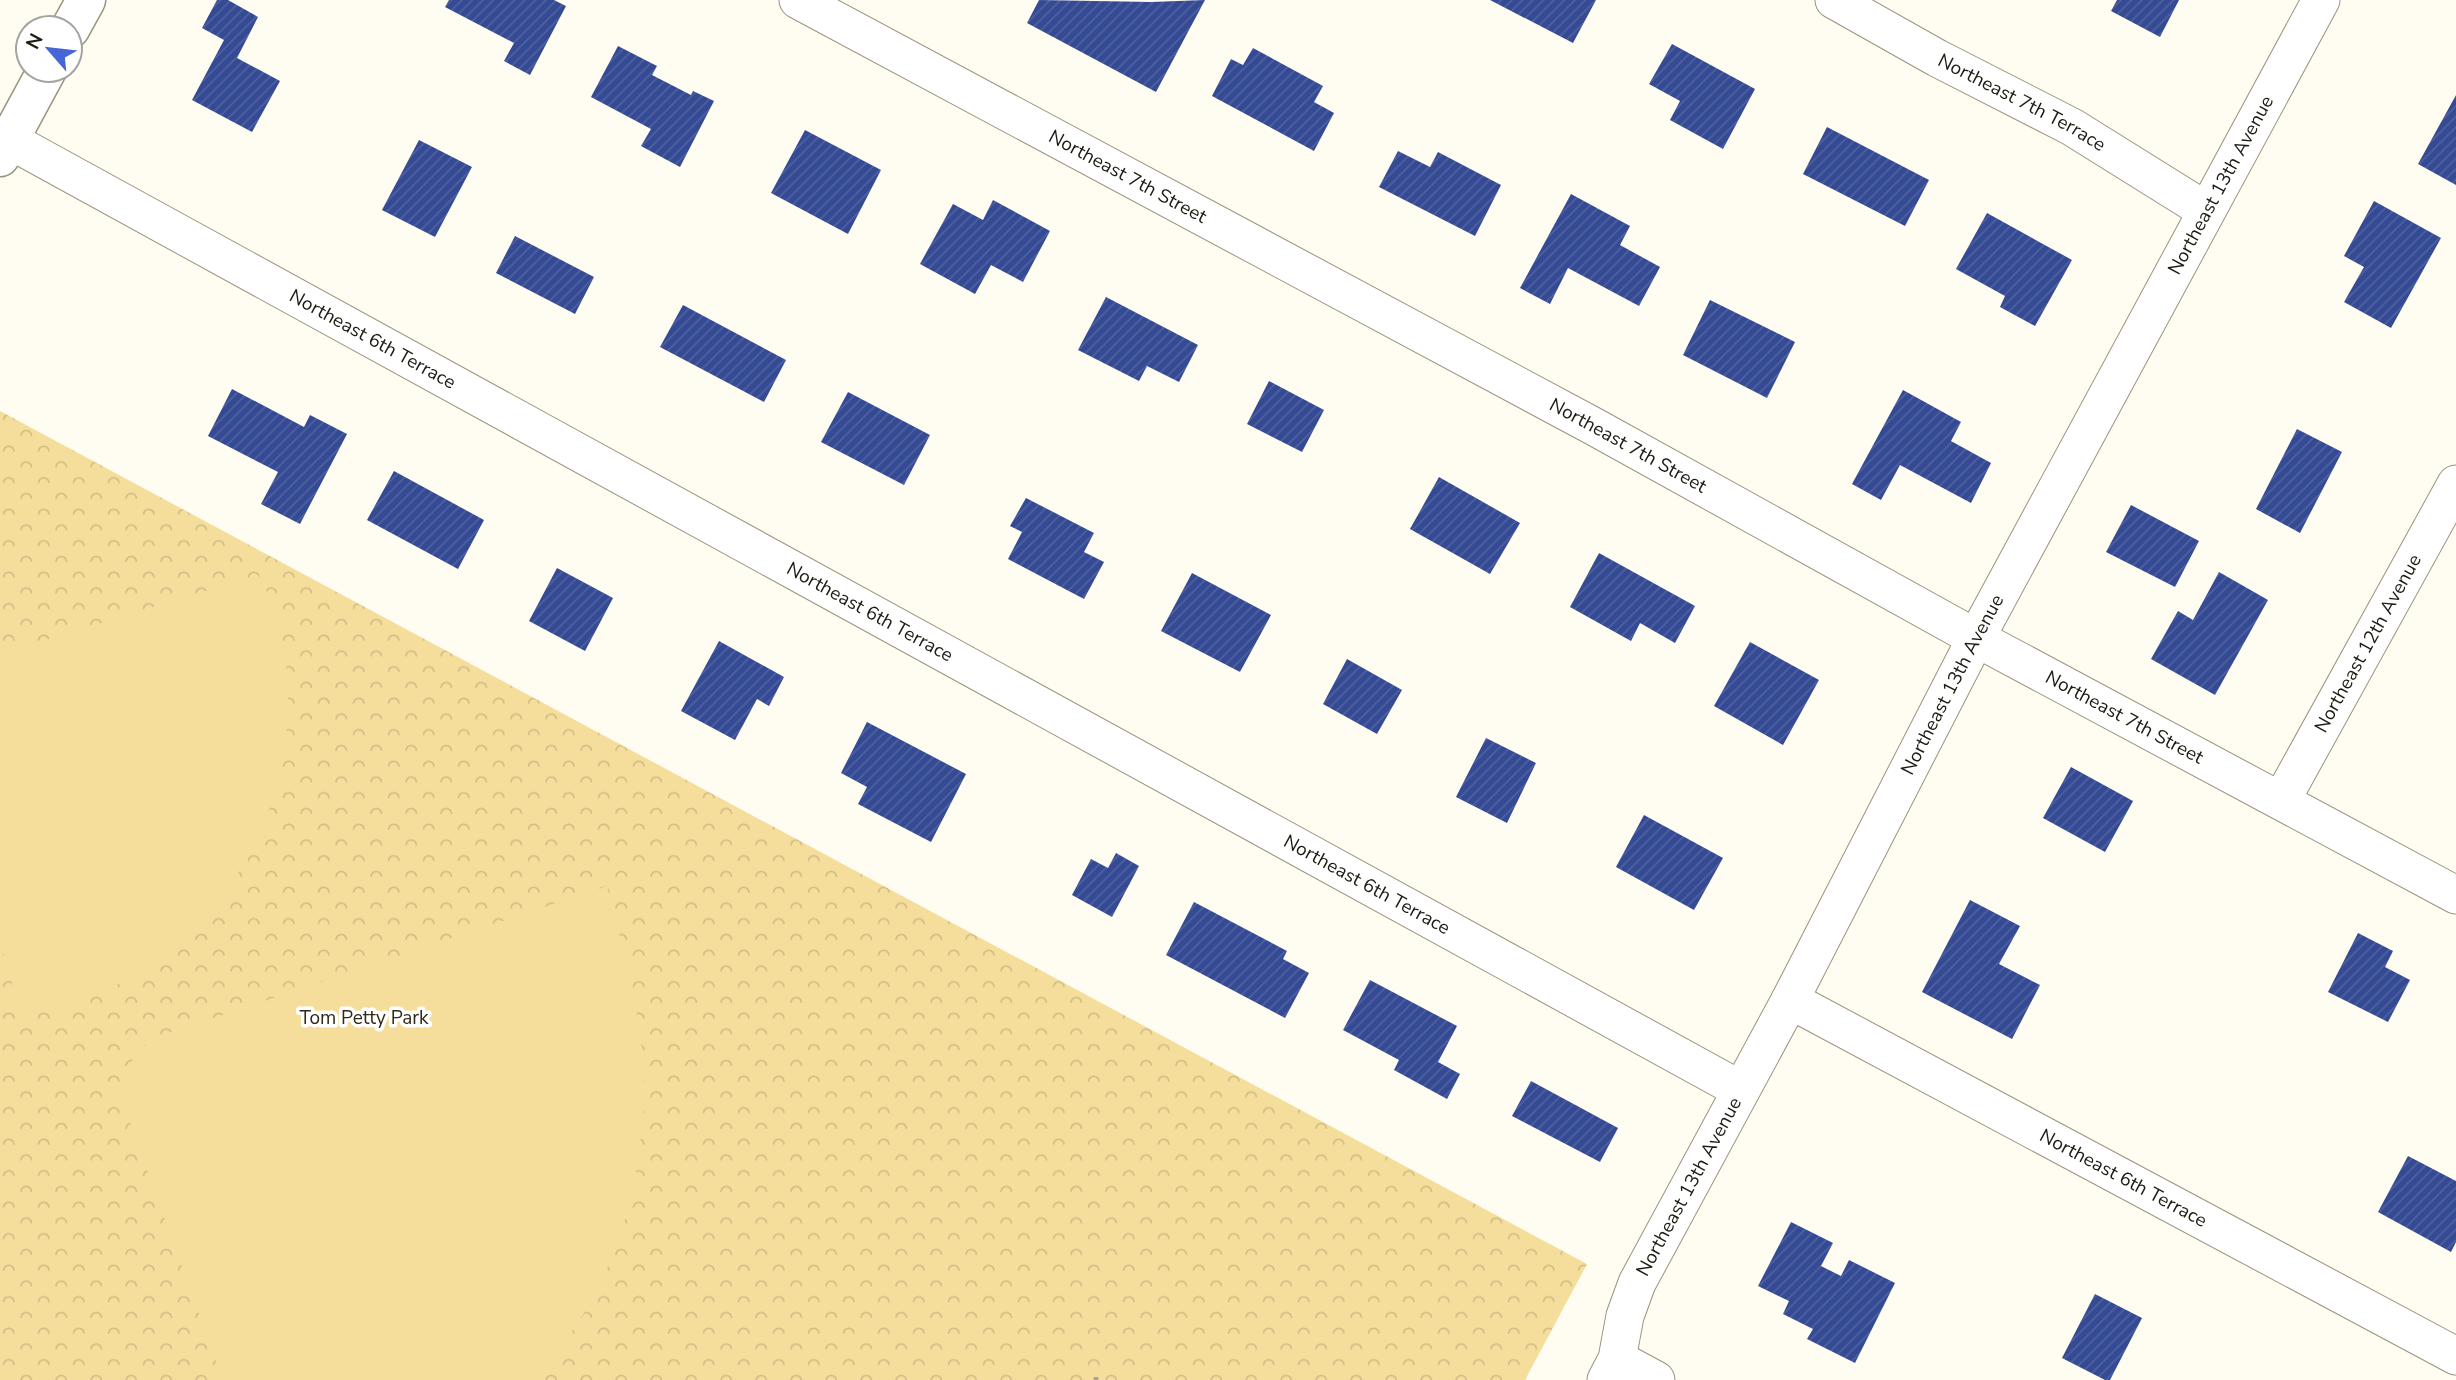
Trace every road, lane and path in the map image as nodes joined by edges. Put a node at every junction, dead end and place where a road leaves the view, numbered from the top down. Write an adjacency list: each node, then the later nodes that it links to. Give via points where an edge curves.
1 (798, 0): 8 (street, Northeast 7th Street, via 1593,426)
2 (1834, 0): 6 (street, Northeast 7th Terrace, via 2072,127)
3 (2321, 0): 6 (street, Northeast 13th Avenue)
4 (39, 84): 5 (street)
5 (3, 144): 12 (street, Northeast 6th Terrace)
6 (2205, 210): 8 (street, Northeast 13th Avenue)
7 (2456, 484): 9 (street, Northeast 12th Avenue)
8 (1976, 638): 9 (street, Northeast 7th Street); 11 (street, Northeast 13th Avenue)
9 (2281, 801): 10 (street, Northeast 7th Street)
10 (2456, 895)
11 (1790, 1000): 12 (street, Northeast 13th Avenue); 13 (street, Northeast 6th Terrace)
12 (1741, 1090): 14 (street, Northeast 13th Avenue, via 1637,1283)
13 (2456, 1356)
14 (1611, 1370): 15 (street)
15 (1656, 1380)

